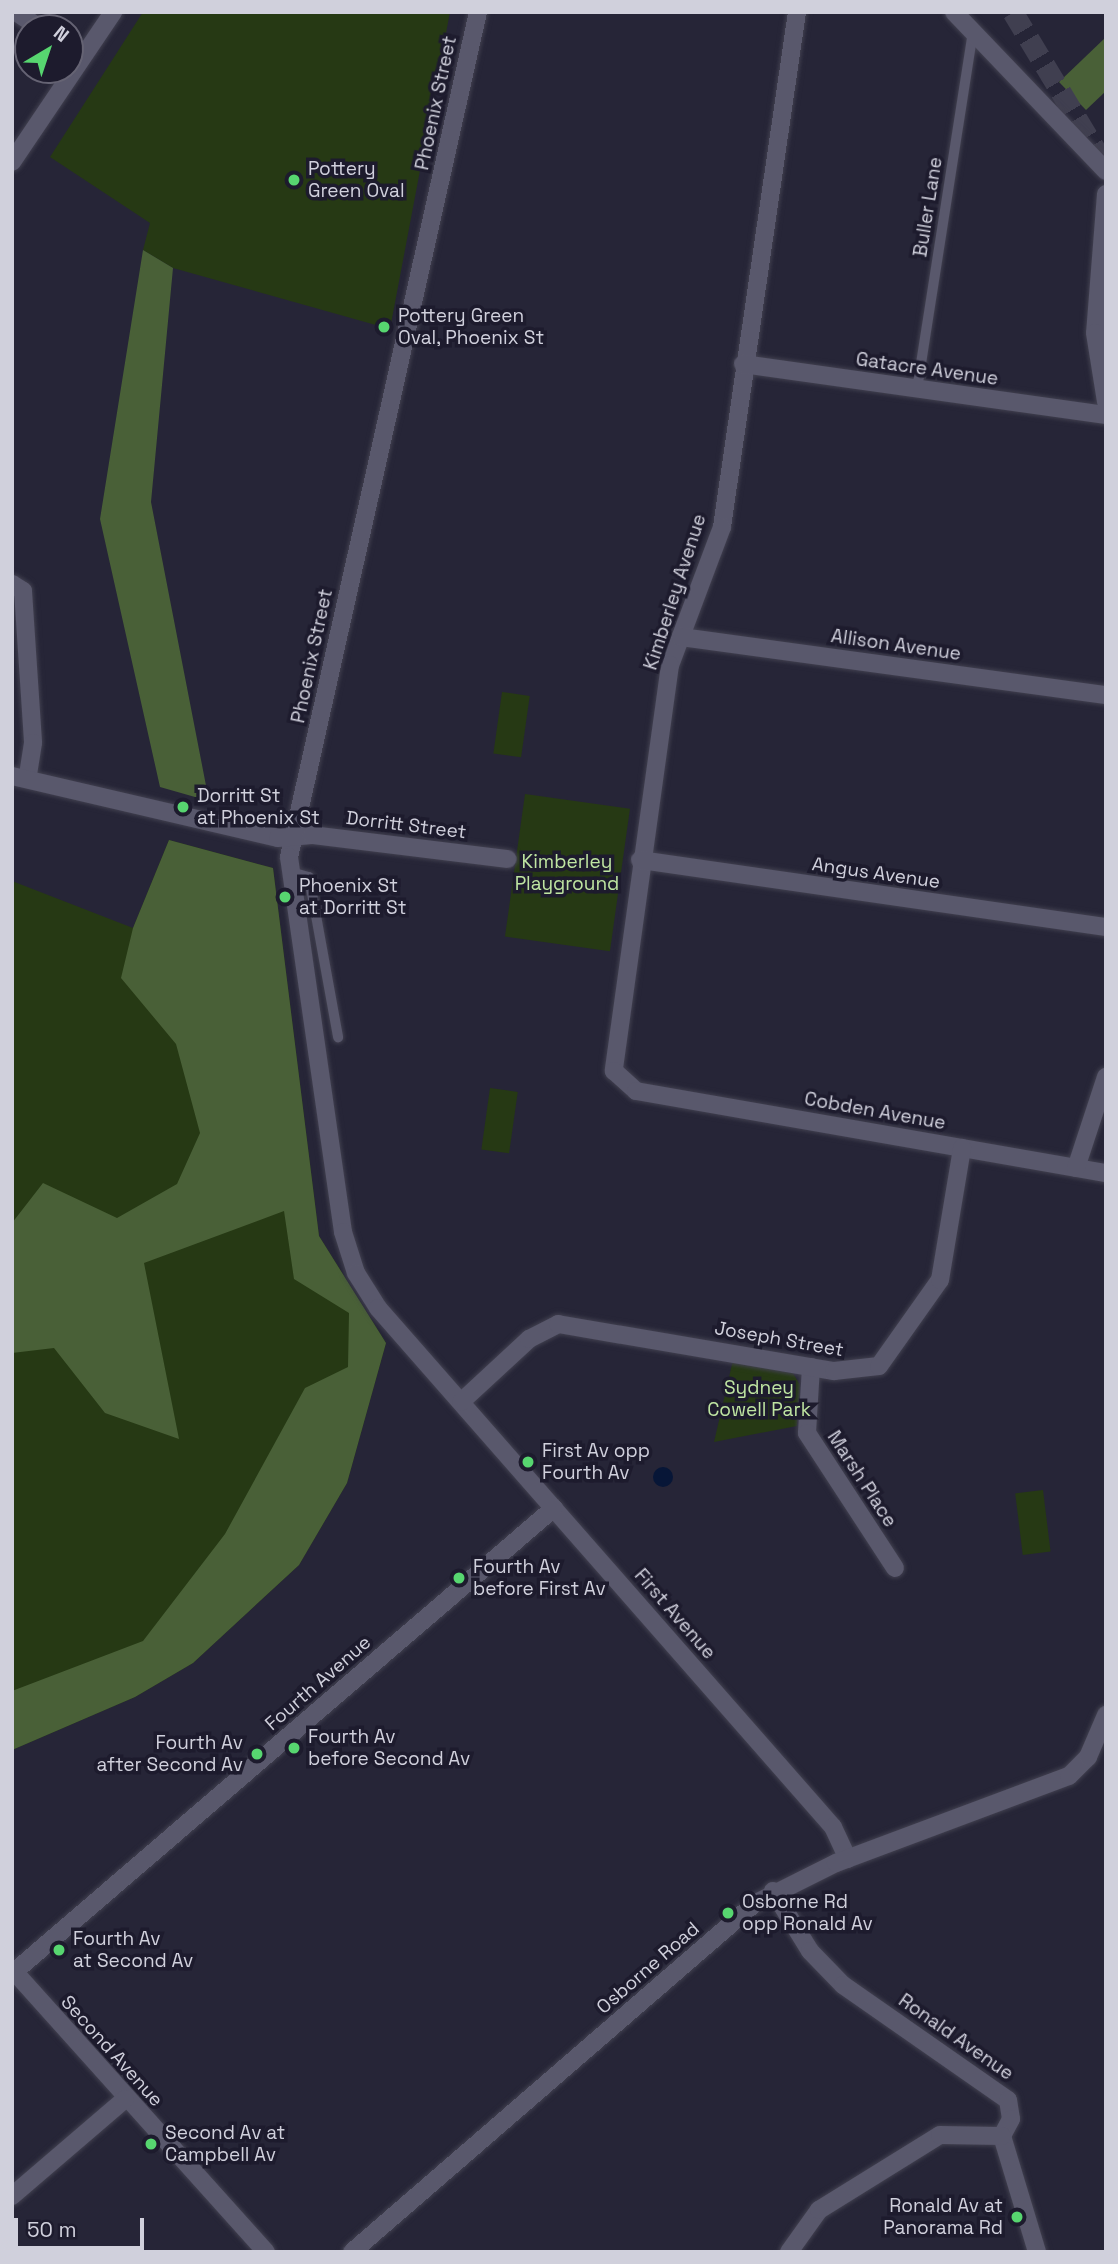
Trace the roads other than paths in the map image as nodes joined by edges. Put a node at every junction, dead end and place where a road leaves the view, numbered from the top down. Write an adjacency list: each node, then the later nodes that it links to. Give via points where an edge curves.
1 (113, 12): 6 (street)
2 (478, 12): 19 (street, Phoenix Street)
3 (797, 12): 11 (street, Kimberley Avenue)
4 (954, 12): 5 (street)
5 (973, 32): 9 (street); 12 (lane, Buller Lane)
6 (84, 44)
7 (58, 84): 8 (street)
8 (12, 162)
9 (1106, 170)
10 (1106, 194): 13 (street, via 1095,333)
11 (743, 364): 12 (street, Gatacre Avenue); 16 (street, Kimberley Avenue, via 722,527)
12 (917, 389): 14 (street, Gatacre Avenue)
13 (1106, 402)
14 (1106, 415)
15 (12, 584): 18 (street, via 23,591 33,743)
16 (681, 637): 17 (street, Allison Avenue); 21 (street, Kimberley Avenue, via 670,665)
17 (1106, 695)
18 (20, 778): 19 (street, Dorritt Street)
19 (293, 837): 20 (street, Dorritt Street); 22 (street, Phoenix Street)
20 (508, 859)
21 (640, 860): 23 (street, Angus Avenue); 26 (street, Kimberley Avenue, via 614,1071)
22 (291, 872): 24 (lane, via 309,877); 30 (street, Phoenix Street, via 343,1232 356,1273)
23 (1106, 927)
24 (338, 1037)
25 (1106, 1077): 28 (street)
26 (636, 1091): 27 (street, Cobden Avenue)
27 (962, 1148): 28 (street, Cobden Avenue); 31 (street, Joseph Street, via 944,1268 902,1340 870,1369)
28 (1076, 1168): 29 (street, Cobden Avenue)
29 (1106, 1173)
30 (378, 1308): 32 (street, First Avenue)
31 (811, 1367): 32 (street, Joseph Street, via 558,1324 529,1339); 34 (street, Marsh Place, via 807,1433)
32 (461, 1402): 33 (street, First Avenue)
33 (554, 1508): 36 (street, First Avenue, via 833,1827); 38 (street, Fourth Avenue)
34 (895, 1569)
35 (1106, 1714): 36 (street, Osborne Road, via 1088,1757 1069,1776)
36 (848, 1859): 37 (street, Osborne Road)
37 (773, 1891): 40 (street, Ronald Avenue, via 810,1951 843,1985 1008,2100 1011,2119); 43 (street, Osborne Road)
38 (13, 1970): 39 (street, Second Avenue)
39 (125, 2099): 41 (street); 42 (street, Second Avenue)
40 (1002, 2137): 44 (street, via 940,2135 819,2210); 45 (street, Ronald Avenue)
41 (12, 2196)
42 (266, 2252)
43 (352, 2252)
44 (789, 2252)
45 (1037, 2252)

